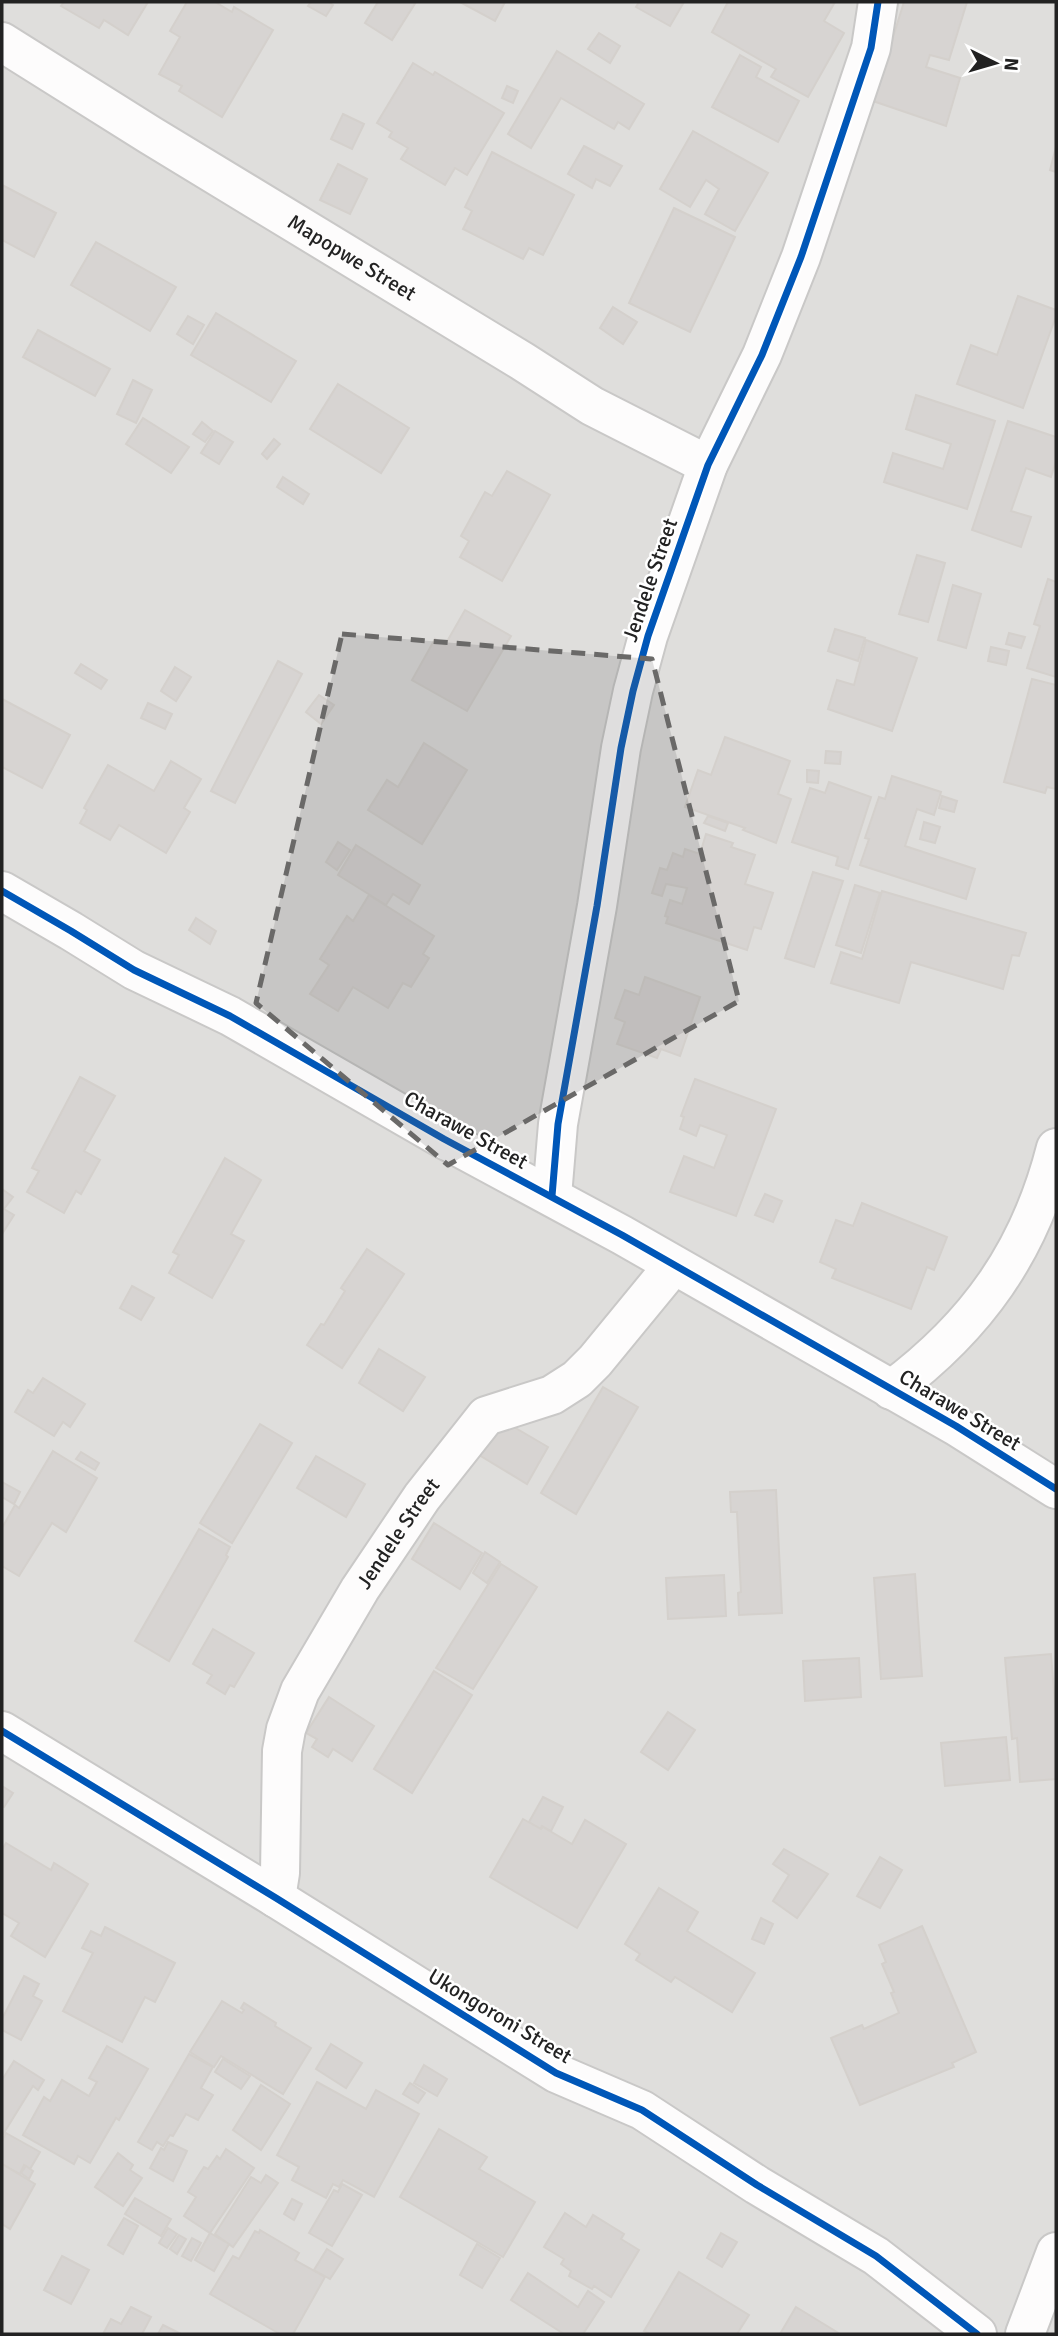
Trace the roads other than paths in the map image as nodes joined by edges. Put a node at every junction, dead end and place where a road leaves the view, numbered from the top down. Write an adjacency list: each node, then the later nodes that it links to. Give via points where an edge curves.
1 (878, 2): 3 (street, Jendele Street, via 872,48 801,257 762,355)
2 (2, 42): 3 (street, Mapopwe Street, via 592,406)
3 (708, 465): 6 (street, Jendele Street, via 633,691 558,1124)
4 (2, 891): 6 (street, Charawe Street, via 134,970 230,1016)
5 (1056, 1148): 7 (street)
6 (552, 1196): 8 (street, Charawe Street)
7 (1044, 1218): 9 (street, via 965,1326)
8 (673, 1266): 9 (street, Charawe Street); 12 (street, Jendele Street, via 577,1379 552,1395 486,1416 422,1497 360,1589 300,1691 286,1729)
9 (891, 1390): 10 (street, Charawe Street)
10 (1056, 1489)
11 (2, 1731): 12 (street, Ukongoroni Street)
12 (276, 1898): 14 (street, Ukongoroni Street, via 556,2073 642,2110 876,2256)
13 (1056, 2252): 15 (street)
14 (977, 2334)
15 (1025, 2334)

